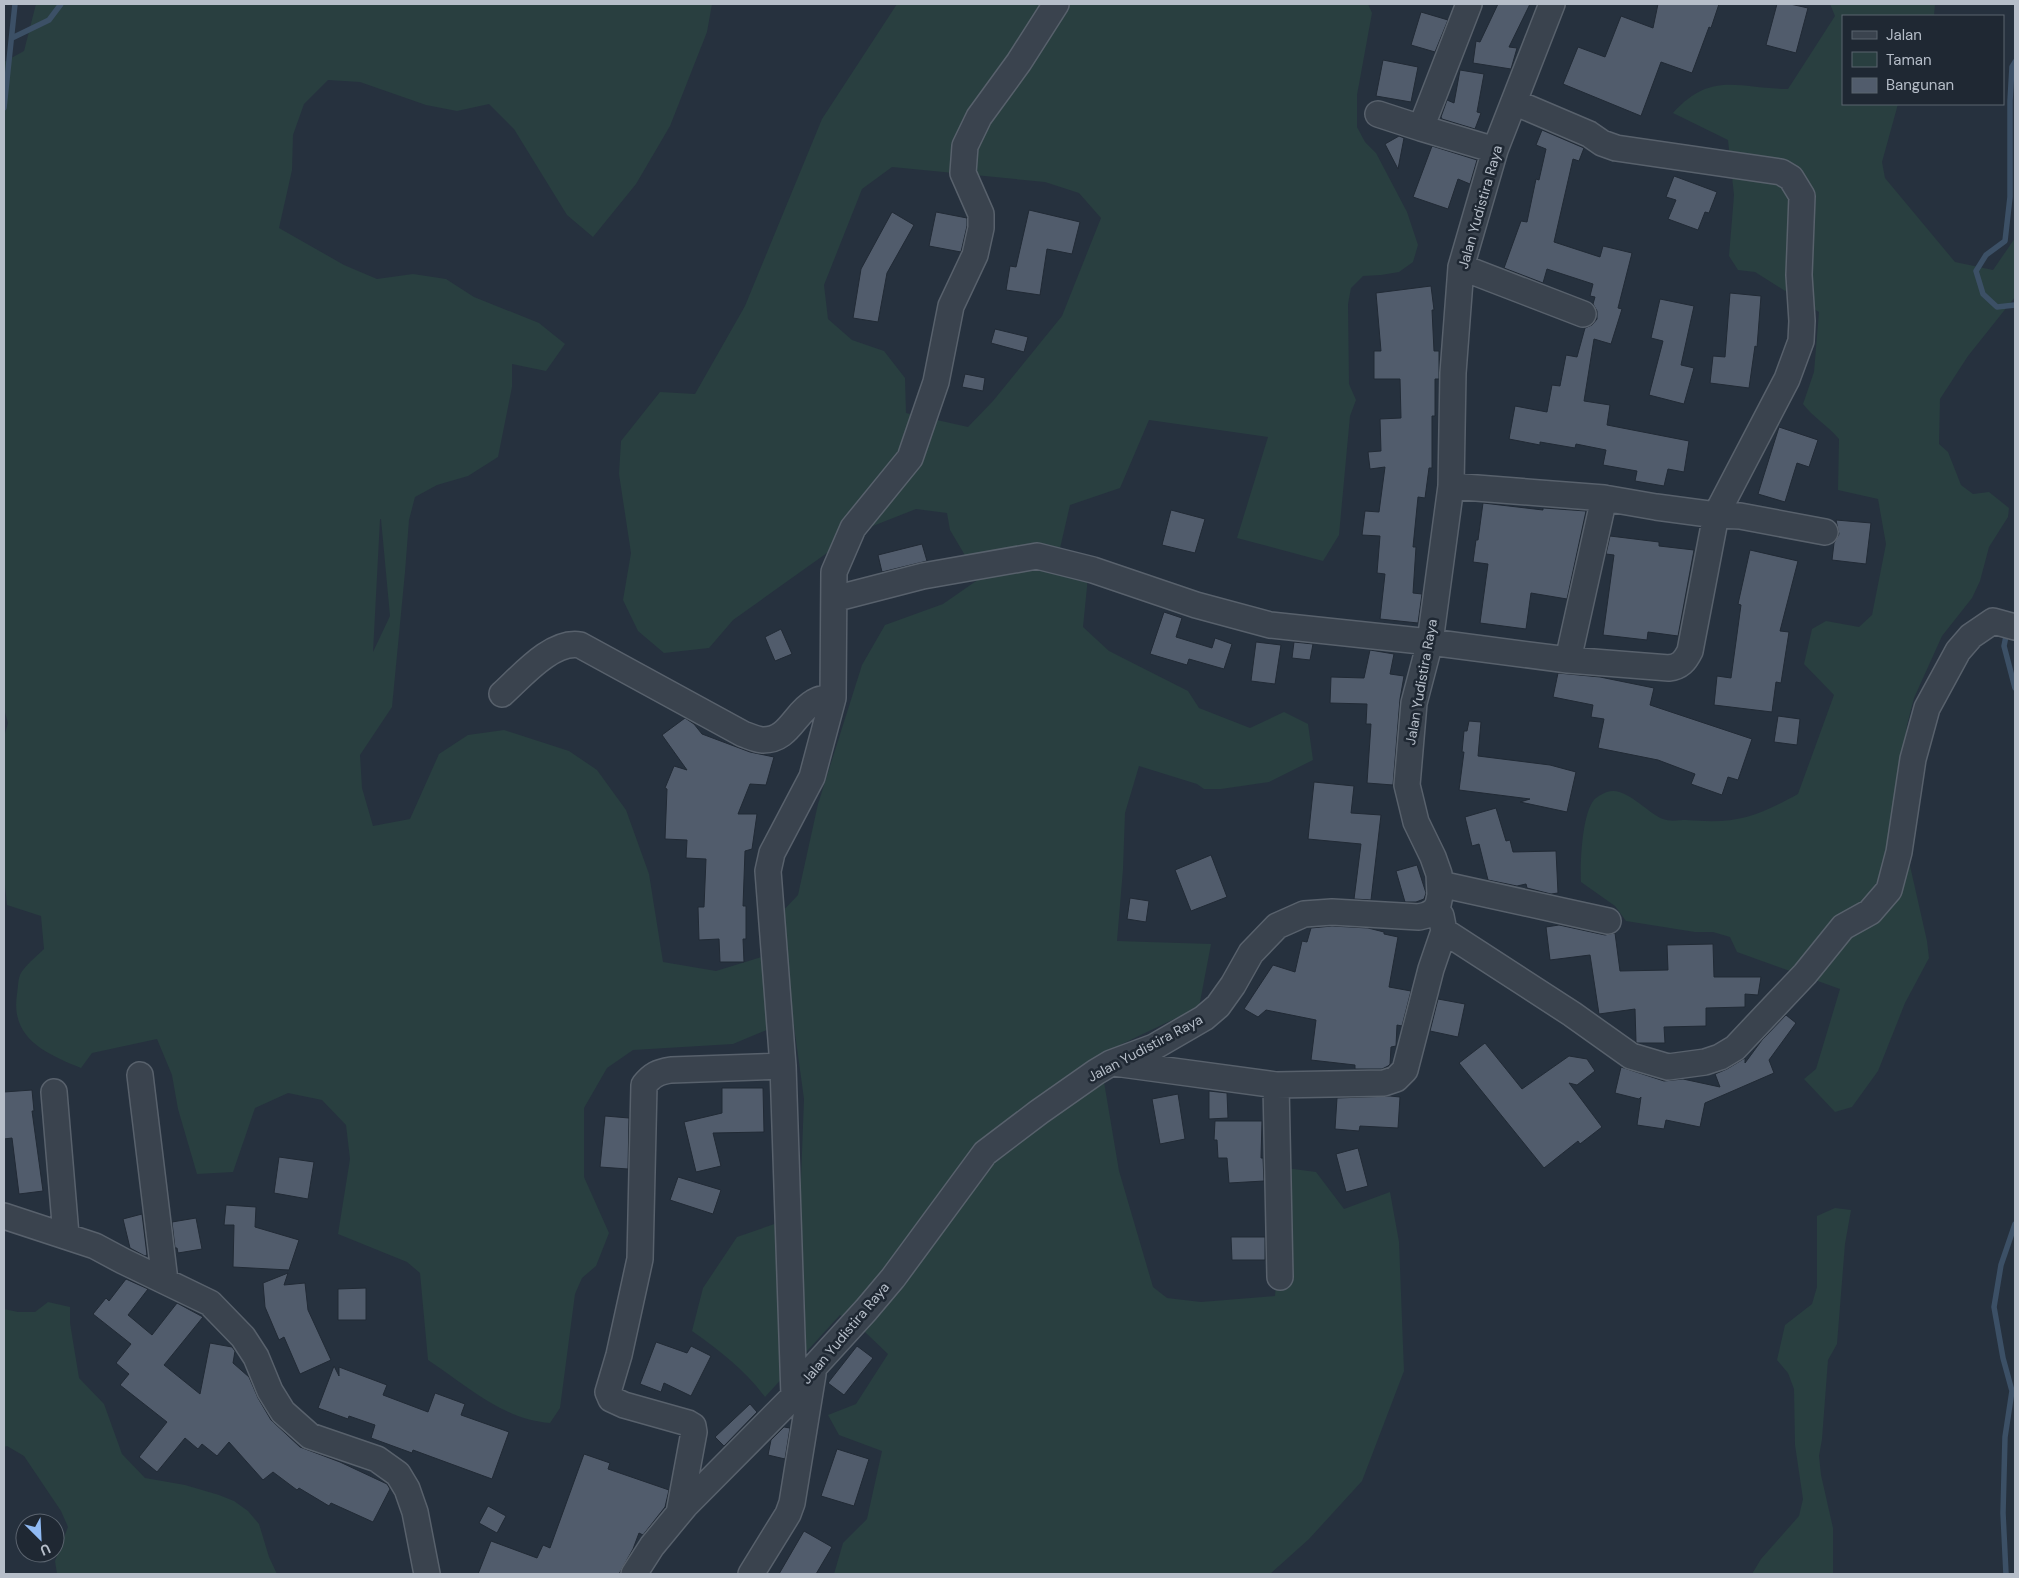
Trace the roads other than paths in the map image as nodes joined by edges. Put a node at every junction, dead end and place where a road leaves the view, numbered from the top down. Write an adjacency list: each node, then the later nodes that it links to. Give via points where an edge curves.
1 (1056, 4): 14 (street, via 979,117 965,146 963,173 981,214 975,255 951,306 936,382 910,458 853,528 834,572)
2 (1469, 4): 6 (street)
3 (1552, 4): 4 (street, Jalan Yudistira Raya)
4 (1514, 102): 7 (street, Jalan Yudistira Raya); 12 (street, via 1616,148 1781,172 1791,178 1802,196 1801,341 1787,379)
5 (1378, 114): 6 (street)
6 (1421, 128): 7 (street)
7 (1495, 150): 8 (street, Jalan Yudistira Raya)
8 (1461, 267): 9 (street); 10 (street, Jalan Yudistira Raya, via 1453,373)
9 (1583, 314)
10 (1450, 486): 11 (street); 16 (street, Jalan Yudistira Raya)
11 (1604, 498): 12 (street); 17 (street)
12 (1716, 515): 13 (street, via 1740,516); 17 (street, via 1690,651 1680,665 1669,668)
13 (1825, 532)
14 (834, 599): 16 (street, via 923,576 1037,556 1270,625); 19 (street)
15 (2010, 625): 22 (street, via 1993,621 1971,636 1950,665 1928,708 1913,758 1889,890 1870,912 1843,927 1805,974 1735,1048 1720,1057 1668,1067 1631,1056)
16 (1430, 642): 17 (street); 20 (street, Jalan Yudistira Raya, via 1414,703 1407,785 1416,822 1439,874)
17 (1568, 660)
18 (502, 694): 19 (street, via 537,662 555,650 573,644 760,740 784,733 810,705 823,698)
19 (833, 698): 24 (street, via 812,777 772,853 768,872)
20 (1438, 895): 21 (street); 22 (street); 23 (street, Jalan Yudistira Raya, via 1434,911 1419,917 1332,912 1304,914 1290,919 1277,926 1251,953 1218,1006 1204,1018 1154,1046)
21 (1608, 920)
22 (1444, 931): 26 (street, via 1401,1075 1384,1083)
23 (1111, 1062): 26 (street); 32 (street, Jalan Yudistira Raya, via 985,1153 893,1278)
24 (783, 1066): 33 (street); 34 (street, via 671,1070 651,1076 644,1085 640,1259 608,1392 611,1400 694,1426)
25 (140, 1074): 31 (street)
26 (1276, 1085): 30 (street)
27 (54, 1092): 29 (street)
28 (4, 1216): 29 (street)
29 (66, 1235): 31 (street, via 96,1246)
30 (1280, 1277)
31 (165, 1281): 35 (street, via 210,1303 243,1337 283,1412 310,1436 377,1459 398,1474 415,1512)
32 (814, 1367): 33 (street, Jalan Yudistira Raya); 37 (street, via 792,1503)
33 (794, 1396): 34 (street, Jalan Yudistira Raya)
34 (679, 1513): 36 (street, Jalan Yudistira Raya)
35 (427, 1574)
36 (634, 1574)
37 (751, 1574)

